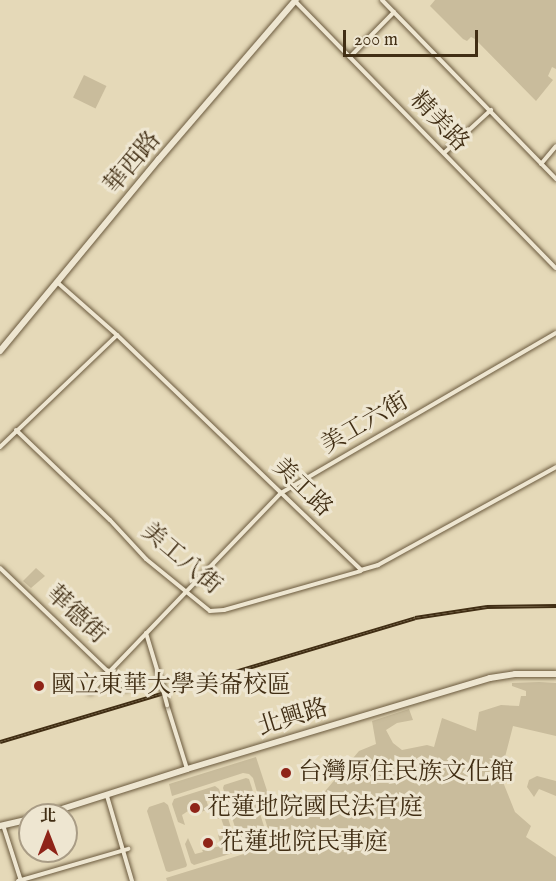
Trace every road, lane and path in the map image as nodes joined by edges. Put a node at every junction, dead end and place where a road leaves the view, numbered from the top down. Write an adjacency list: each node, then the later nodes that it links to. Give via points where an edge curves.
1 (296, 0): 4 (street, 精美路); 11 (street, 華西路)
2 (382, 0): 3 (street)
3 (394, 12): 4 (street); 5 (street)
4 (350, 57): 7 (street, 精美路)
5 (491, 110): 7 (street); 8 (street)
6 (556, 146): 8 (street)
7 (444, 153): 10 (street, 精美路)
8 (541, 164): 9 (street)
9 (556, 178)
10 (556, 268)
11 (57, 282): 13 (street, 美工路); 14 (street, 華西路)
12 (556, 333): 18 (street, 美工六街)
13 (117, 335): 15 (street); 18 (street, 美工路)
14 (0, 351)
15 (16, 430): 16 (street); 21 (street, 美工八街, via 146,560)
16 (0, 447)
17 (556, 468): 20 (street, via 378,565)
18 (281, 493): 20 (street, 美工路); 21 (street, 美工六街)
19 (0, 568): 23 (street, 華德街)
20 (361, 570): 21 (street, 美工八街, via 224,610 210,611)
21 (186, 591): 22 (street, 美工六街)
22 (146, 632): 23 (street, 美工六街); 27 (street, bridge)
23 (109, 671): 25 (street, 華德街); 26 (street, 美工六街)
24 (556, 674): 27 (street, 北興路, via 490,678)
25 (126, 689)
26 (90, 692)
27 (187, 768): 28 (street, 北興路)
28 (107, 796): 29 (street, 北興路); 32 (street)
29 (78, 805)
30 (18, 822): 31 (street)
31 (2, 825): 33 (street)
32 (126, 850): 33 (street); 34 (street)
33 (20, 881)
34 (132, 881)

